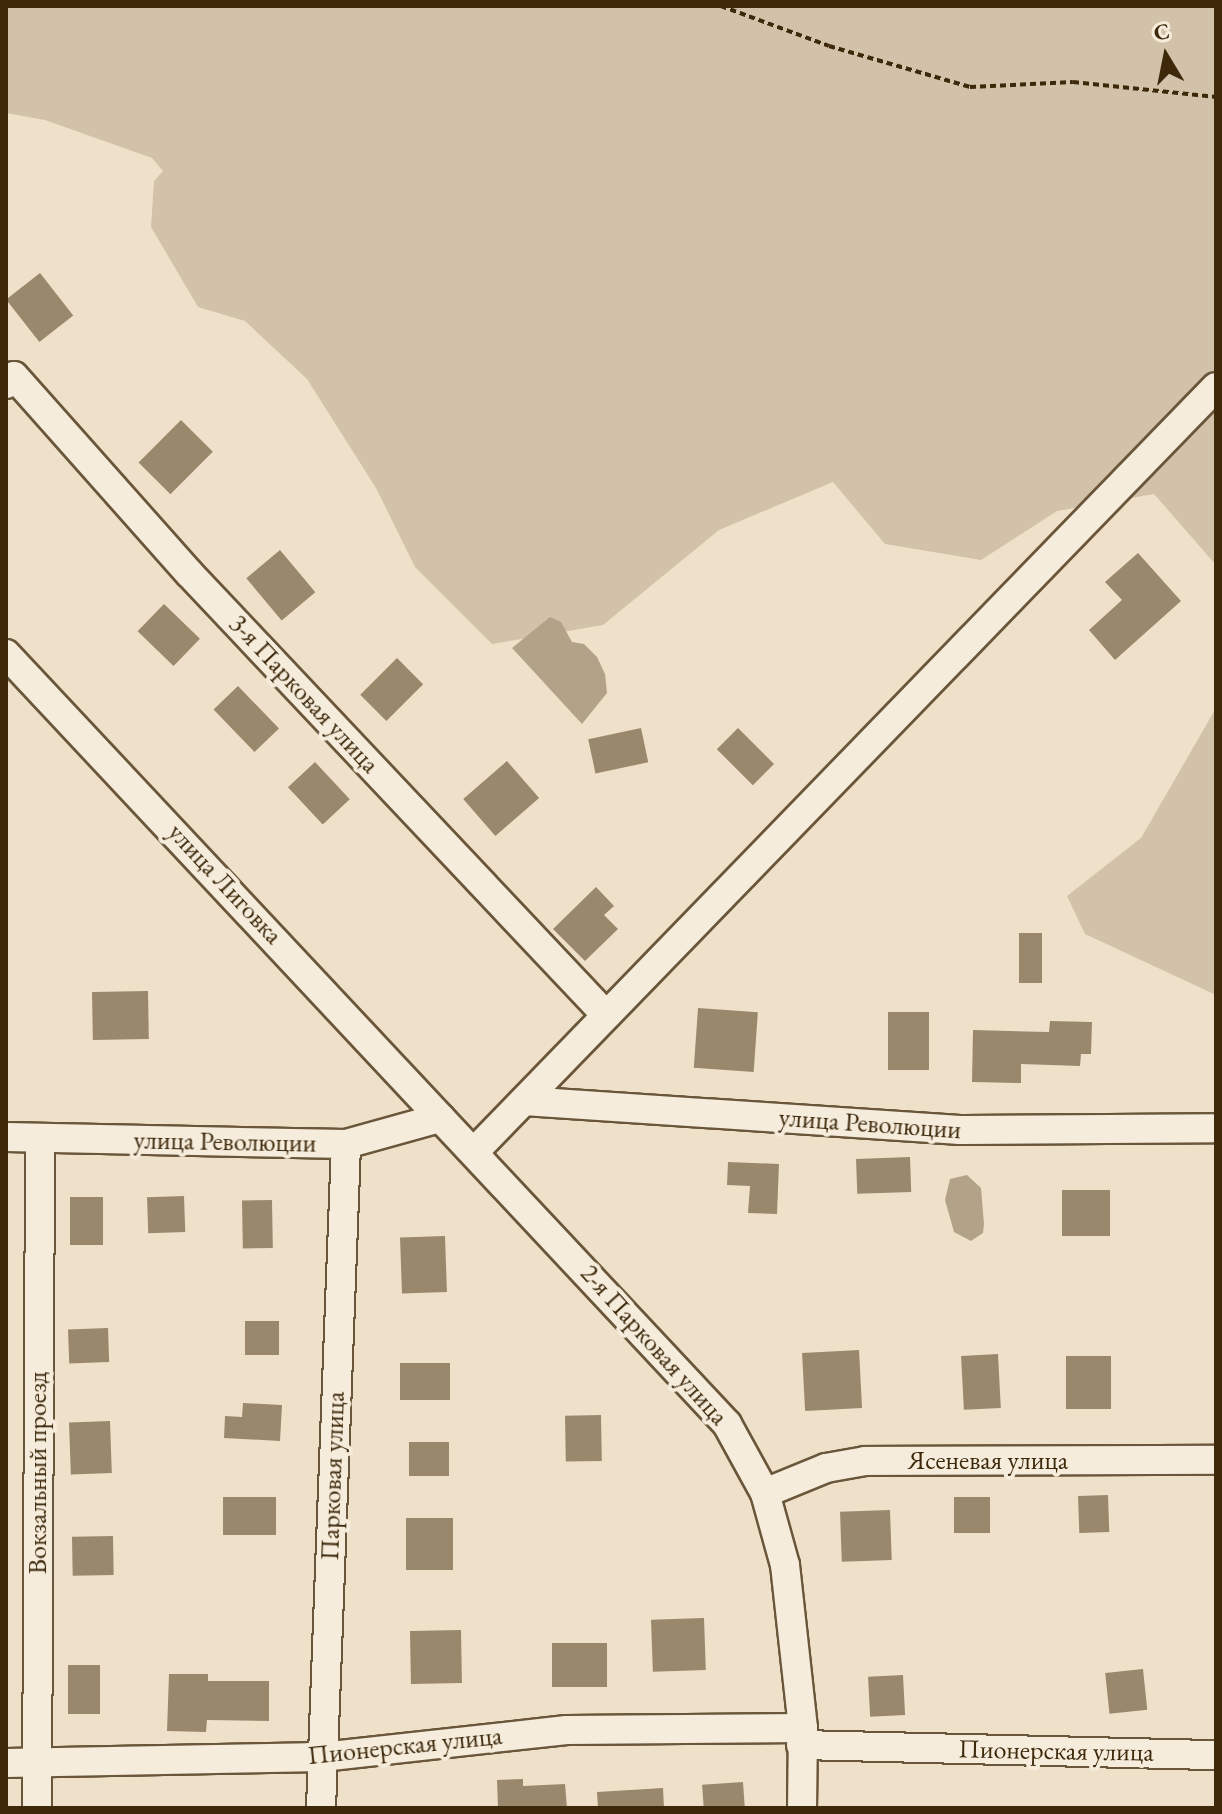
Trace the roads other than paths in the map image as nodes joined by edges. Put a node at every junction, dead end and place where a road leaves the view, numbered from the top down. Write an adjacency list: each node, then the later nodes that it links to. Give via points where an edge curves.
1 (6, 384): 4 (street, 3-я Парковая улица, via 14,376 189,573)
2 (1216, 387): 4 (street)
3 (6, 654): 6 (street, улица Лиговка)
4 (606, 1015): 5 (street)
5 (524, 1101): 7 (street, улица Революции, via 960,1130); 11 (street)
6 (440, 1118): 10 (street, улица Революции); 11 (street, 2-я Парковая улица)
7 (1216, 1128)
8 (6, 1137): 9 (street, улица Революции)
9 (40, 1138): 10 (street, улица Революции); 18 (street, Вокзальный проезд)
10 (346, 1144): 16 (street, Парковая улица)
11 (475, 1151): 13 (street, 2-я Парковая улица, via 706,1397)
12 (1216, 1460): 13 (street, Ясеневая улица, via 865,1461 826,1468)
13 (765, 1493): 14 (street, 2-я Парковая улица, via 785,1565)
14 (802, 1736): 15 (street, Пионерская улица); 16 (street, Пионерская улица, via 567,1730); 21 (street, 2-я Парковая улица)
15 (1216, 1755)
16 (322, 1757): 18 (street, Пионерская улица); 20 (street, Парковая улица)
17 (6, 1763): 18 (street, Пионерская улица)
18 (37, 1764): 19 (street, Вокзальный проезд)
19 (37, 1808)
20 (321, 1808)
21 (802, 1808)

